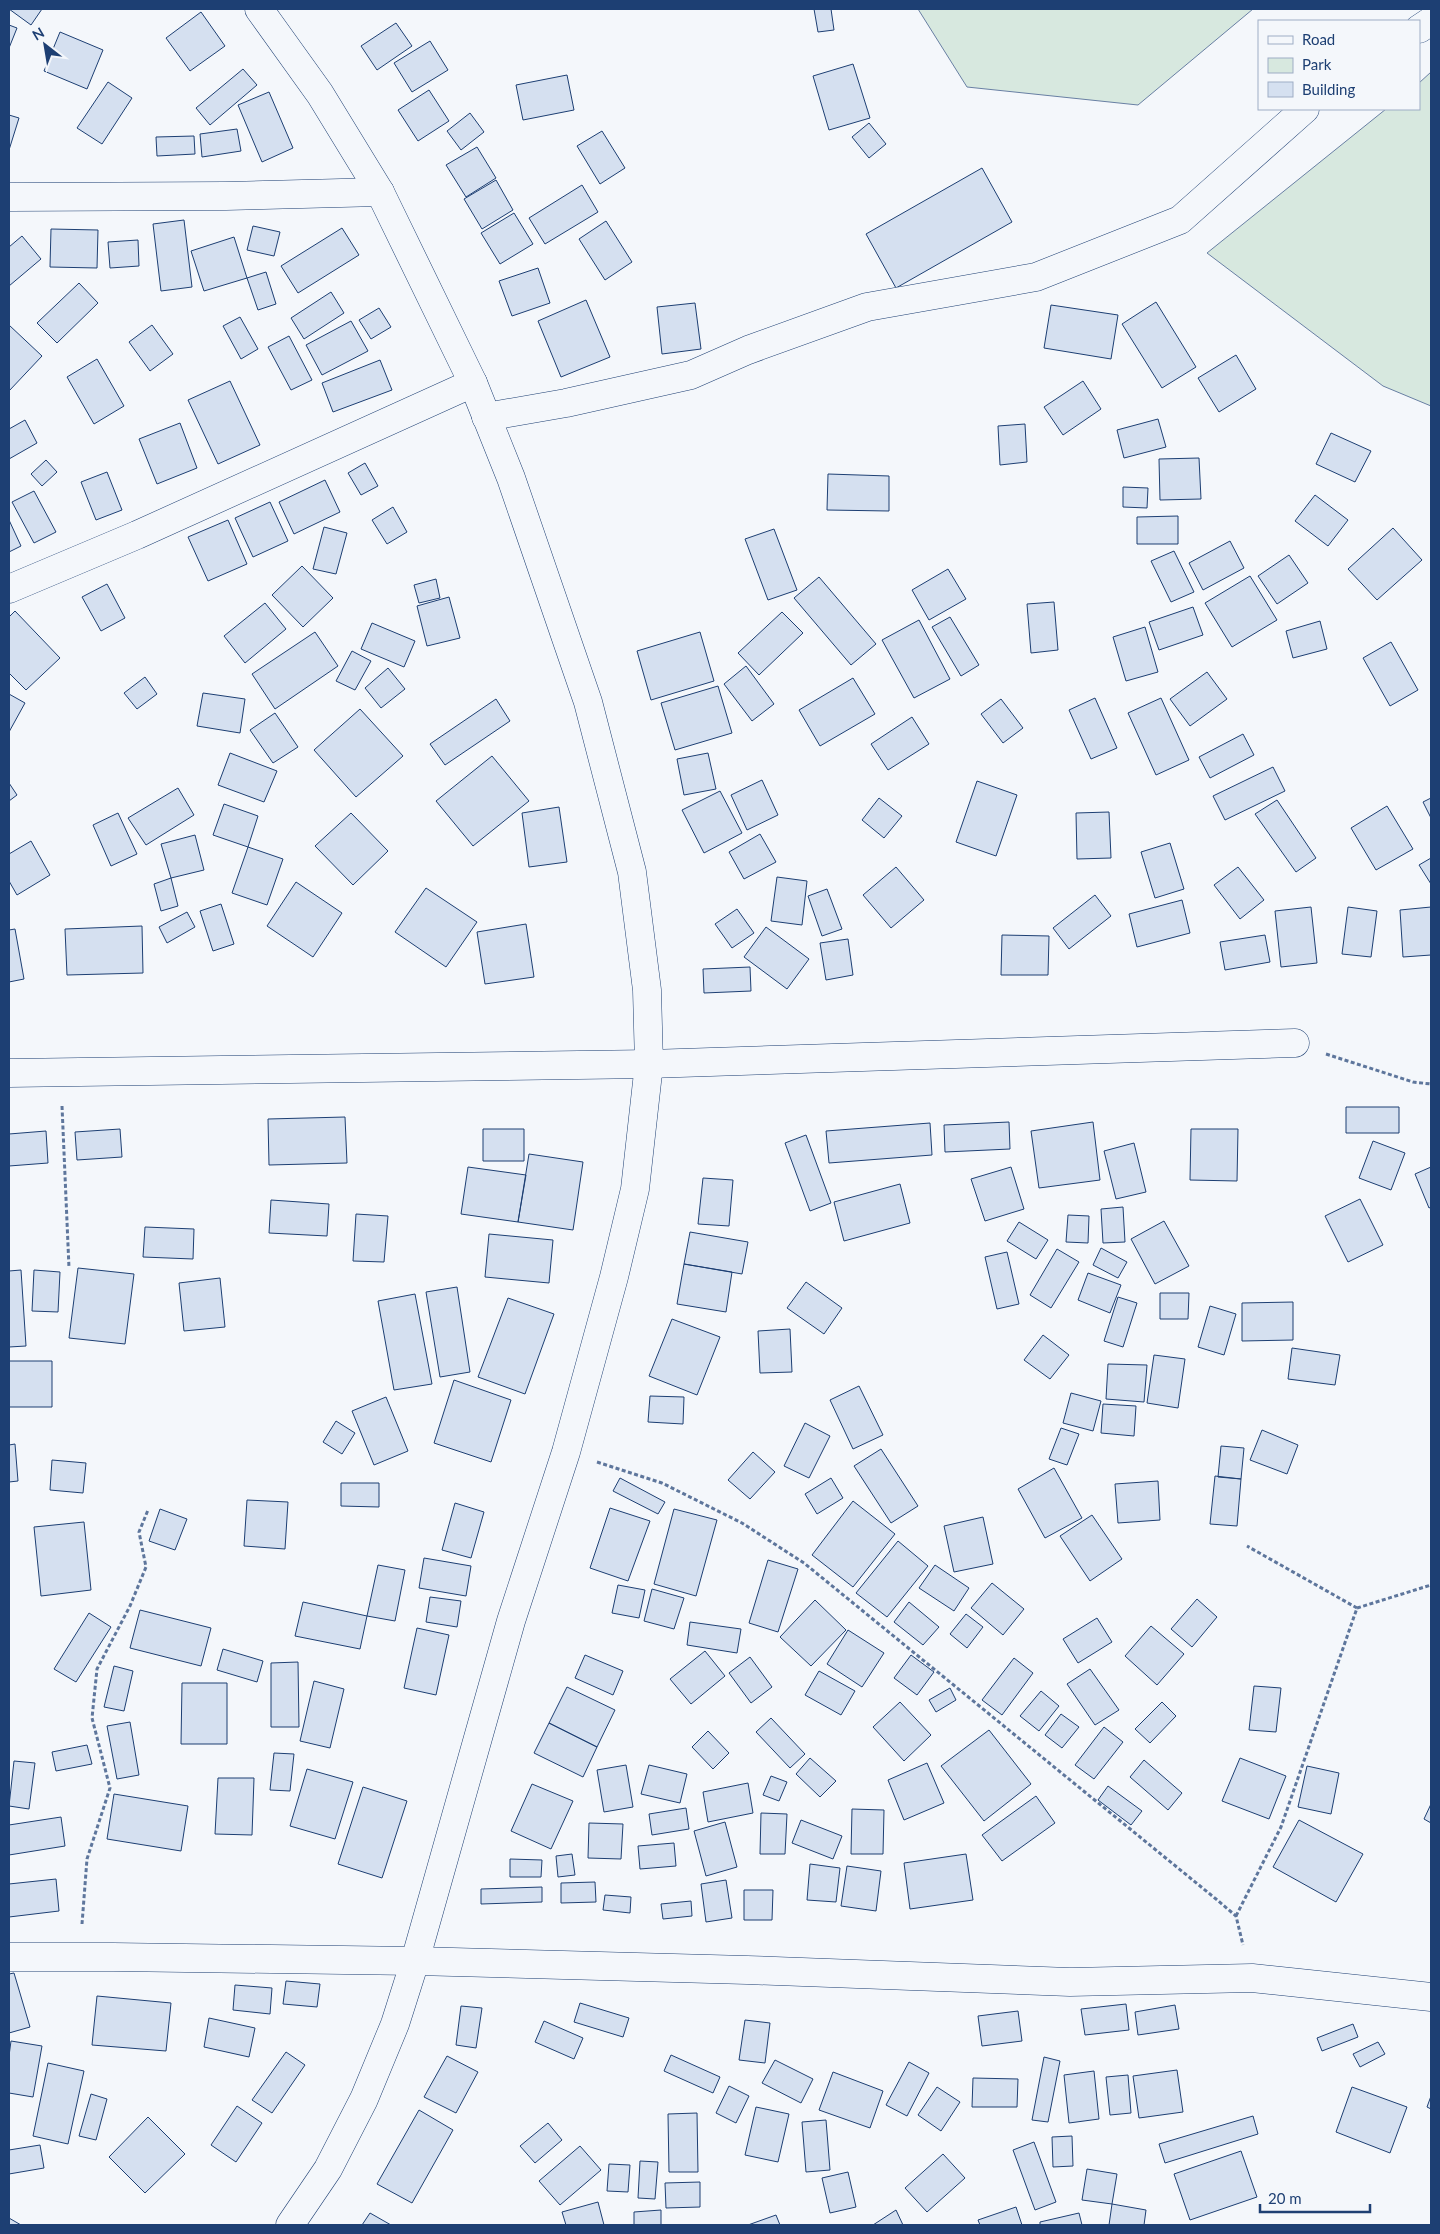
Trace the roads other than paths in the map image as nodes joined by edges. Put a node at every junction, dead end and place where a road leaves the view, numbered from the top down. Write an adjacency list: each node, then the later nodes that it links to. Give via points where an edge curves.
1 (259, 9): 5 (street, via 320,94)
2 (1431, 21): 3 (street)
3 (1420, 28)
4 (1304, 110): 8 (street, via 1180,220 1036,277 867,307 748,350 691,375)
5 (380, 192): 6 (street); 7 (street)
6 (9, 197)
7 (473, 383): 8 (street); 9 (street, via 137,535)
8 (486, 417): 11 (street, via 512,478 588,702 632,872 647,990)
9 (9, 588)
10 (1295, 1044): 11 (street)
11 (648, 1064): 12 (street); 14 (street, via 635,1189 614,1277 566,1452 511,1620)
12 (9, 1073)
13 (9, 1958): 14 (street)
14 (415, 1961): 15 (street, via 1070,1982 1252,1978); 16 (street, via 395,2024 364,2099 328,2170)
15 (1431, 1997)
16 (290, 2225)

